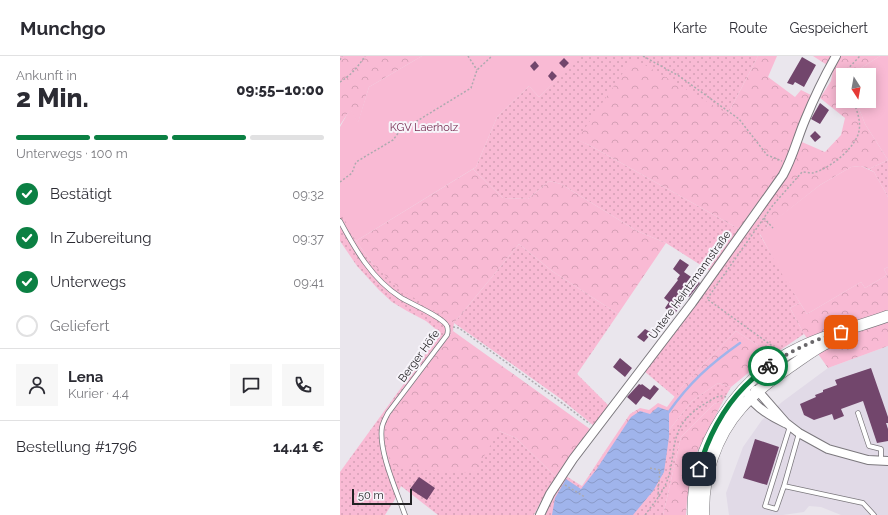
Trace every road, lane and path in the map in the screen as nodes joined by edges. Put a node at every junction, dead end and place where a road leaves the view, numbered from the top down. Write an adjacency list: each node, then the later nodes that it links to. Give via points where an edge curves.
1 (342, 56): 8 (path)
2 (365, 56): 11 (path, via 350,76)
3 (468, 56): 10 (path)
4 (492, 56): 10 (path)
5 (643, 56): 13 (path, via 679,76 739,120 767,155)
6 (836, 56): 13 (street, Untere Heintzmannstraße, via 804,121)
7 (860, 56): 9 (path)
8 (340, 60)
9 (849, 68)
10 (477, 70): 14 (path, via 471,88 356,162 352,173)
11 (340, 82)
12 (855, 108): 16 (path, via 859,132 846,153 824,168 811,173 802,172)
13 (789, 164): 15 (street, Untere Heintzmannstraße)
14 (340, 182)
15 (756, 211): 16 (path); 32 (street, Untere Heintzmannstraße, via 695,299)
16 (763, 218): 18 (path); 22 (path, via 707,299 770,343)
17 (340, 221): 36 (lane, Berger Höfe, via 359,254 387,287 401,298 443,321 447,328 447,335 382,424 384,452)
18 (773, 228)
19 (888, 316): 20 (main road)
20 (870, 323): 22 (main road, via 826,336); 24 (main road, via 815,350)
21 (459, 328): 27 (path)
22 (783, 356): 23 (main road)
23 (745, 386): 24 (street); 25 (main road)
24 (754, 395): 28 (street, via 774,418); 40 (main road, via 728,424 717,446 705,486)
25 (733, 401): 35 (path, via 719,396 685,419 675,443 672,467); 39 (main road, via 716,425 703,456 696,482)
26 (858, 413): 30 (lane, via 869,446 881,449)
27 (588, 423)
28 (788, 424): 29 (street); 33 (lane, via 765,506 776,509)
29 (799, 433): 30 (street, via 828,449 868,460); 33 (lane)
30 (885, 461)
31 (650, 468): 35 (path, via 660,470)
32 (558, 480): 34 (path); 37 (street, Untere Heintzmannstraße)
33 (784, 486): 41 (lane, via 863,502)
34 (585, 497)
35 (659, 497): 38 (path)
36 (405, 515)
37 (540, 515)
38 (645, 515)
39 (693, 515)
40 (704, 515)
41 (874, 515)

